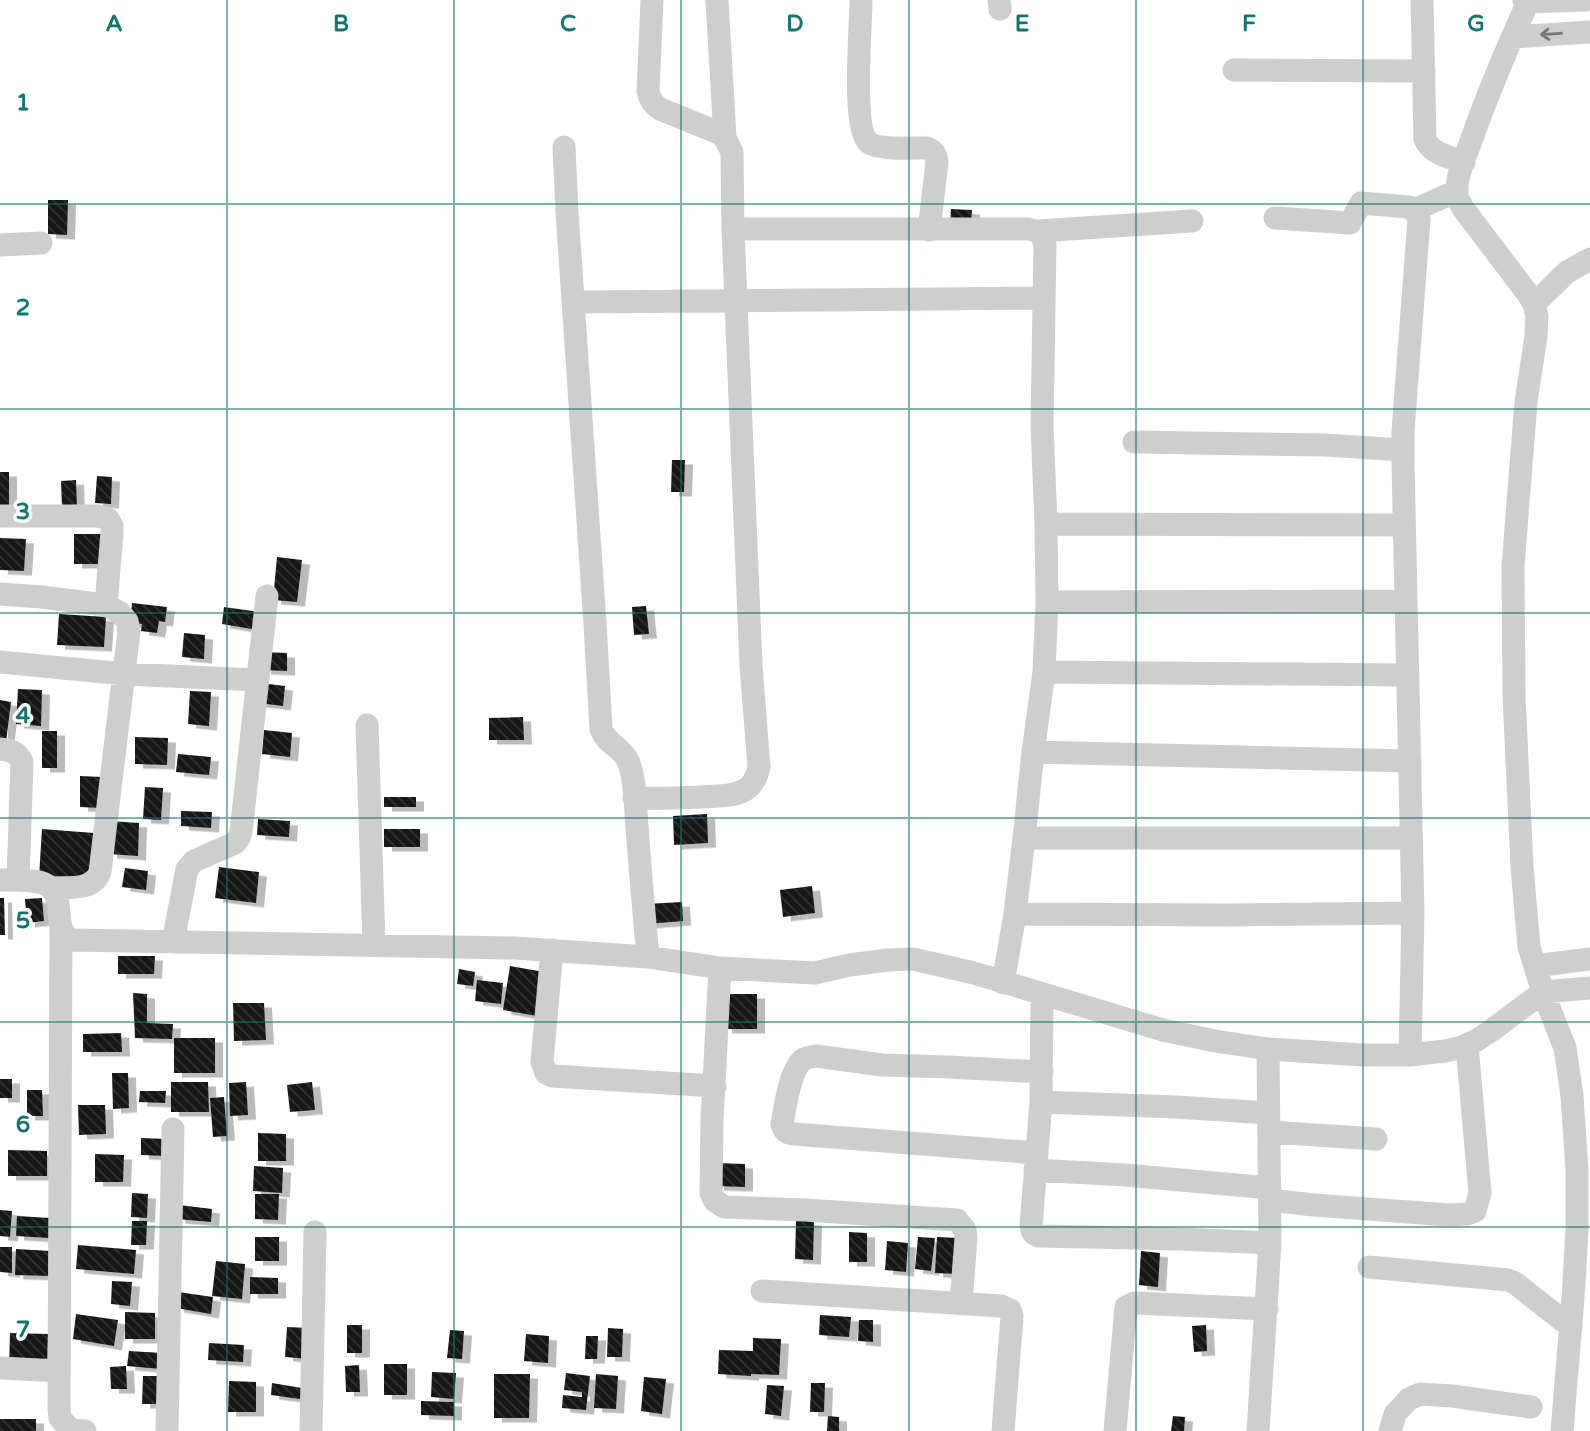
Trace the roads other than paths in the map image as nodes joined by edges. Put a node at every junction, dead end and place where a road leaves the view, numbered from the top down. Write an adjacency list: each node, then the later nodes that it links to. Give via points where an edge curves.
1 (652, 0): 11 (street, via 650,98 660,109)
2 (717, 0): 11 (street)
3 (861, 0): 19 (street, via 860,125 868,143 927,148 936,155)
4 (1422, 0): 10 (street)
5 (1585, 0): 6 (street)
6 (1527, 1): 8 (street)
7 (1590, 32): 8 (street, one-way to 8)
8 (1512, 37): 13 (street)
9 (1234, 70): 10 (street)
10 (1424, 71): 13 (street, via 1426,144)
11 (725, 138): 18 (street, via 732,152)
12 (564, 147): 26 (street)
13 (1464, 162): 14 (street)
14 (1457, 191): 15 (street); 27 (street, via 1465,211)
15 (1413, 210): 16 (street, via 1362,203 1350,223); 29 (street, via 1419,219)
16 (1275, 218)
17 (1192, 221): 20 (street)
18 (733, 229): 19 (street); 25 (street)
19 (929, 230): 20 (street)
20 (1038, 231): 24 (street, via 1045,245)
21 (41, 243): 22 (street)
22 (0, 244)
23 (1590, 259): 27 (street, via 1567,272)
24 (1044, 298): 25 (street); 31 (street)
25 (737, 301): 26 (street); 47 (street, via 757,777 744,790 729,795)
26 (574, 302): 47 (street, via 601,729 629,763)
27 (1534, 304): 59 (street, via 1536,336 1513,566 1514,695)
28 (1134, 442): 29 (street)
29 (1403, 450): 32 (street)
30 (0, 516): 37 (street, via 108,519 112,532)
31 (1046, 524): 32 (street); 36 (street)
32 (1404, 525): 35 (street)
33 (0, 594): 37 (street)
34 (267, 596): 42 (street)
35 (1406, 601): 36 (street); 41 (street)
36 (1047, 602): 39 (street)
37 (106, 605): 40 (street, via 127,621)
38 (0, 662): 40 (street)
39 (1044, 672): 41 (street); 45 (street)
40 (125, 674): 42 (street); 51 (street, via 100,872 85,886)
41 (1406, 675): 46 (street)
42 (257, 680): 55 (street, via 239,838 187,869)
43 (367, 725): 56 (street)
44 (0, 749): 50 (street, via 15,753 22,762)
45 (1033, 752): 46 (street); 48 (street)
46 (1410, 761): 49 (street)
47 (634, 798): 58 (street)
48 (1024, 838): 49 (street); 53 (street)
49 (1410, 838): 52 (street)
50 (9, 880): 51 (street)
51 (51, 888): 54 (street, via 57,898)
52 (1413, 913): 53 (street); 68 (street)
53 (1015, 914): 62 (street)
54 (61, 931): 55 (street, via 72,940); 86 (street)
55 (173, 942): 56 (street)
56 (374, 944): 57 (street)
57 (552, 950): 58 (street); 70 (street, via 542,1062 546,1073)
58 (648, 957): 61 (street)
59 (1532, 957): 60 (street); 64 (street)
60 (1590, 959)
61 (720, 968): 62 (street, via 815,973 914,959); 70 (street)
62 (1003, 983): 65 (street)
63 (1590, 988): 64 (street)
64 (1543, 992): 66 (street); 81 (street, via 1565,1048 1572,1096)
65 (1042, 995): 67 (street, via 1163,1030); 69 (street)
66 (1467, 1045): 68 (street); 76 (street, via 1480,1193 1475,1211 1460,1215 1313,1205)
67 (1268, 1049): 68 (street); 72 (street)
68 (1410, 1055)
69 (1042, 1072): 71 (street); 75 (street, via 806,1057 791,1083 782,1124 787,1133)
70 (715, 1086): 82 (street, via 711,1193 717,1204 957,1220 966,1238)
71 (1041, 1102): 72 (street, via 1165,1106); 75 (street)
72 (1269, 1123): 74 (street); 76 (street)
73 (173, 1129): 89 (street)
74 (1376, 1139)
75 (1036, 1161): 76 (street); 78 (street, via 1034,1235)
76 (1270, 1194): 78 (street)
77 (315, 1232): 90 (street)
78 (1270, 1243): 83 (street)
79 (1369, 1267): 84 (street, via 1508,1280)
80 (762, 1291): 82 (street)
81 (1582, 1298): 84 (street)
82 (961, 1303): 91 (street, via 1001,1306 1012,1316)
83 (1267, 1308): 92 (street, via 1134,1303 1126,1307); 93 (street)
84 (1571, 1327): 95 (street)
85 (0, 1368): 86 (street)
86 (59, 1371): 88 (street, via 60,1418 71,1430)
87 (1531, 1407): 94 (street, via 1420,1394 1395,1414)
88 (85, 1431)
89 (167, 1431)
90 (311, 1431)
91 (1003, 1431)
92 (1115, 1431)
93 (1258, 1431)
94 (1390, 1431)
95 (1562, 1431)

